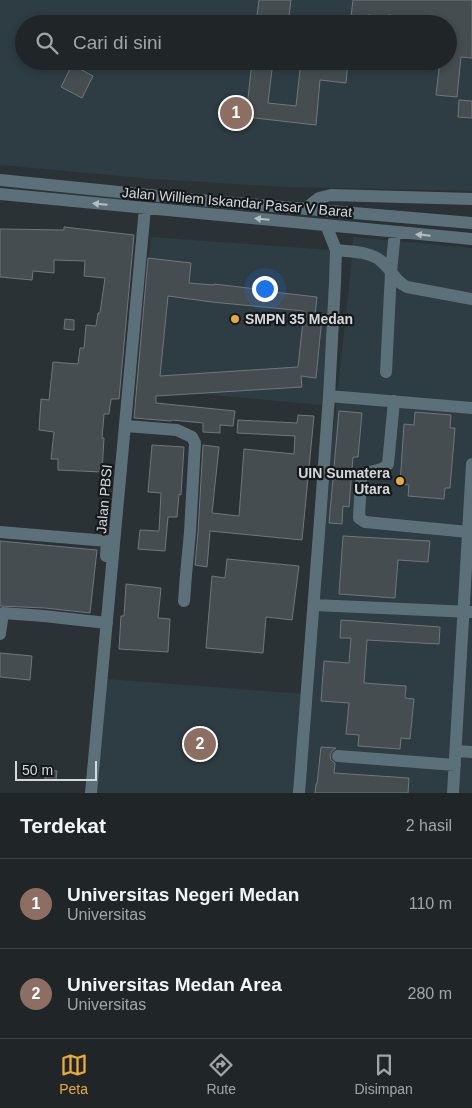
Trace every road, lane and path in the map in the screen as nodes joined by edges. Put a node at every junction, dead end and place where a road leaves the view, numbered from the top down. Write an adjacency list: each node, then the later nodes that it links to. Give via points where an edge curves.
1 (0, 180): 5 (street, Jalan Williem Iskandar Pasar V Barat)
2 (0, 194): 4 (street, Jalan Williem Iskandar Pasar V Barat, one-way to 2)
3 (472, 199): 5 (street, via 331,194 319,198)
4 (145, 208): 7 (street, Jalan Williem Iskandar Pasar V Barat, one-way to 4); 17 (street, Jalan PBSI)
5 (305, 209): 6 (street, Jalan Williem Iskandar Pasar V Barat)
6 (472, 223)
7 (326, 226): 8 (street, Jalan Williem Iskandar Pasar V Barat); 10 (street)
8 (395, 232): 9 (street, Jalan Williem Iskandar Pasar V Barat, one-way to 8); 11 (street)
9 (472, 239)
10 (336, 250): 11 (street, via 377,258); 14 (street)
11 (391, 272): 12 (street, via 401,285 407,287); 13 (street)
12 (472, 299)
13 (386, 372)
14 (329, 396): 15 (street); 24 (street)
15 (394, 401): 16 (street); 21 (street, via 388,464 383,470 363,475 359,518 365,522)
16 (472, 408)
17 (126, 426): 23 (street, via 178,430 192,437 195,443); 27 (street, Jalan PBSI)
18 (472, 464): 19 (street)
19 (471, 509): 21 (street)
20 (0, 532): 27 (street, via 108,541)
21 (468, 532): 22 (street)
22 (469, 569): 26 (street)
23 (184, 601)
24 (314, 605): 26 (street); 35 (street)
25 (2, 612): 27 (street); 28 (street)
26 (468, 612): 29 (street)
27 (103, 623): 34 (street, Jalan PBSI)
28 (0, 634)
29 (466, 671): 30 (street)
30 (456, 751): 31 (street); 33 (street)
31 (472, 752)
32 (338, 756): 33 (street)
33 (455, 765): 36 (street)
34 (91, 793)
35 (299, 793)
36 (453, 793)

